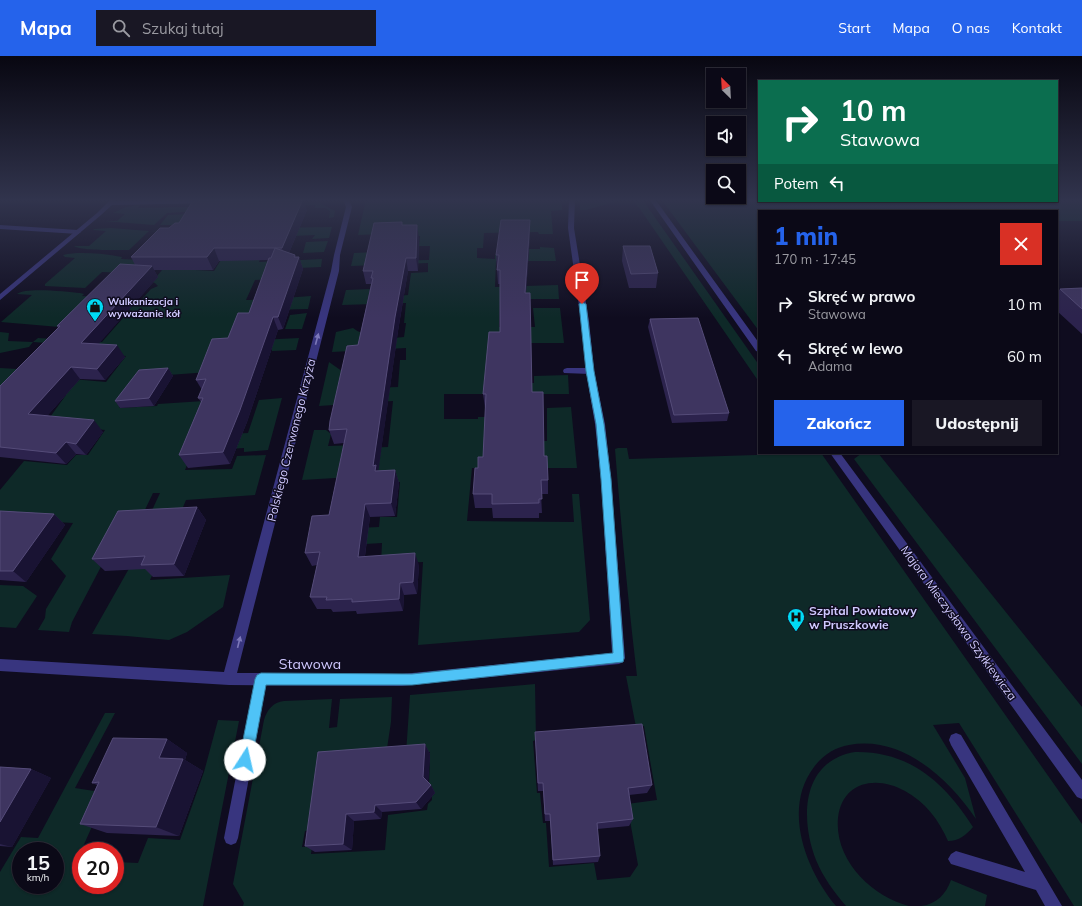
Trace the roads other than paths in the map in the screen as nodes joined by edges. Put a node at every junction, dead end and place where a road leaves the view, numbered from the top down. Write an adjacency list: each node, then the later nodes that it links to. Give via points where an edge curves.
1 (70, 239): 5 (street)
2 (341, 239): 11 (street, Polskiego Czerwonego Krzyża, one-way to 2, via 335,271)
3 (573, 239): 8 (street)
4 (680, 239): 6 (street)
5 (0, 298)
6 (758, 348)
7 (567, 371): 8 (street)
8 (590, 371): 12 (street, Stawowa, via 599,418 606,479 619,658 412,680)
9 (836, 454): 14 (street, Majora Mieczysława Szyłkiewicza)
10 (0, 665): 11 (street, Stawowa)
11 (229, 679): 12 (street, Stawowa)
12 (261, 679): 15 (street)
13 (956, 740): 17 (street)
14 (1082, 792)
15 (231, 838)
16 (956, 859): 17 (street)
17 (1041, 884): 18 (street)
18 (1054, 906)

